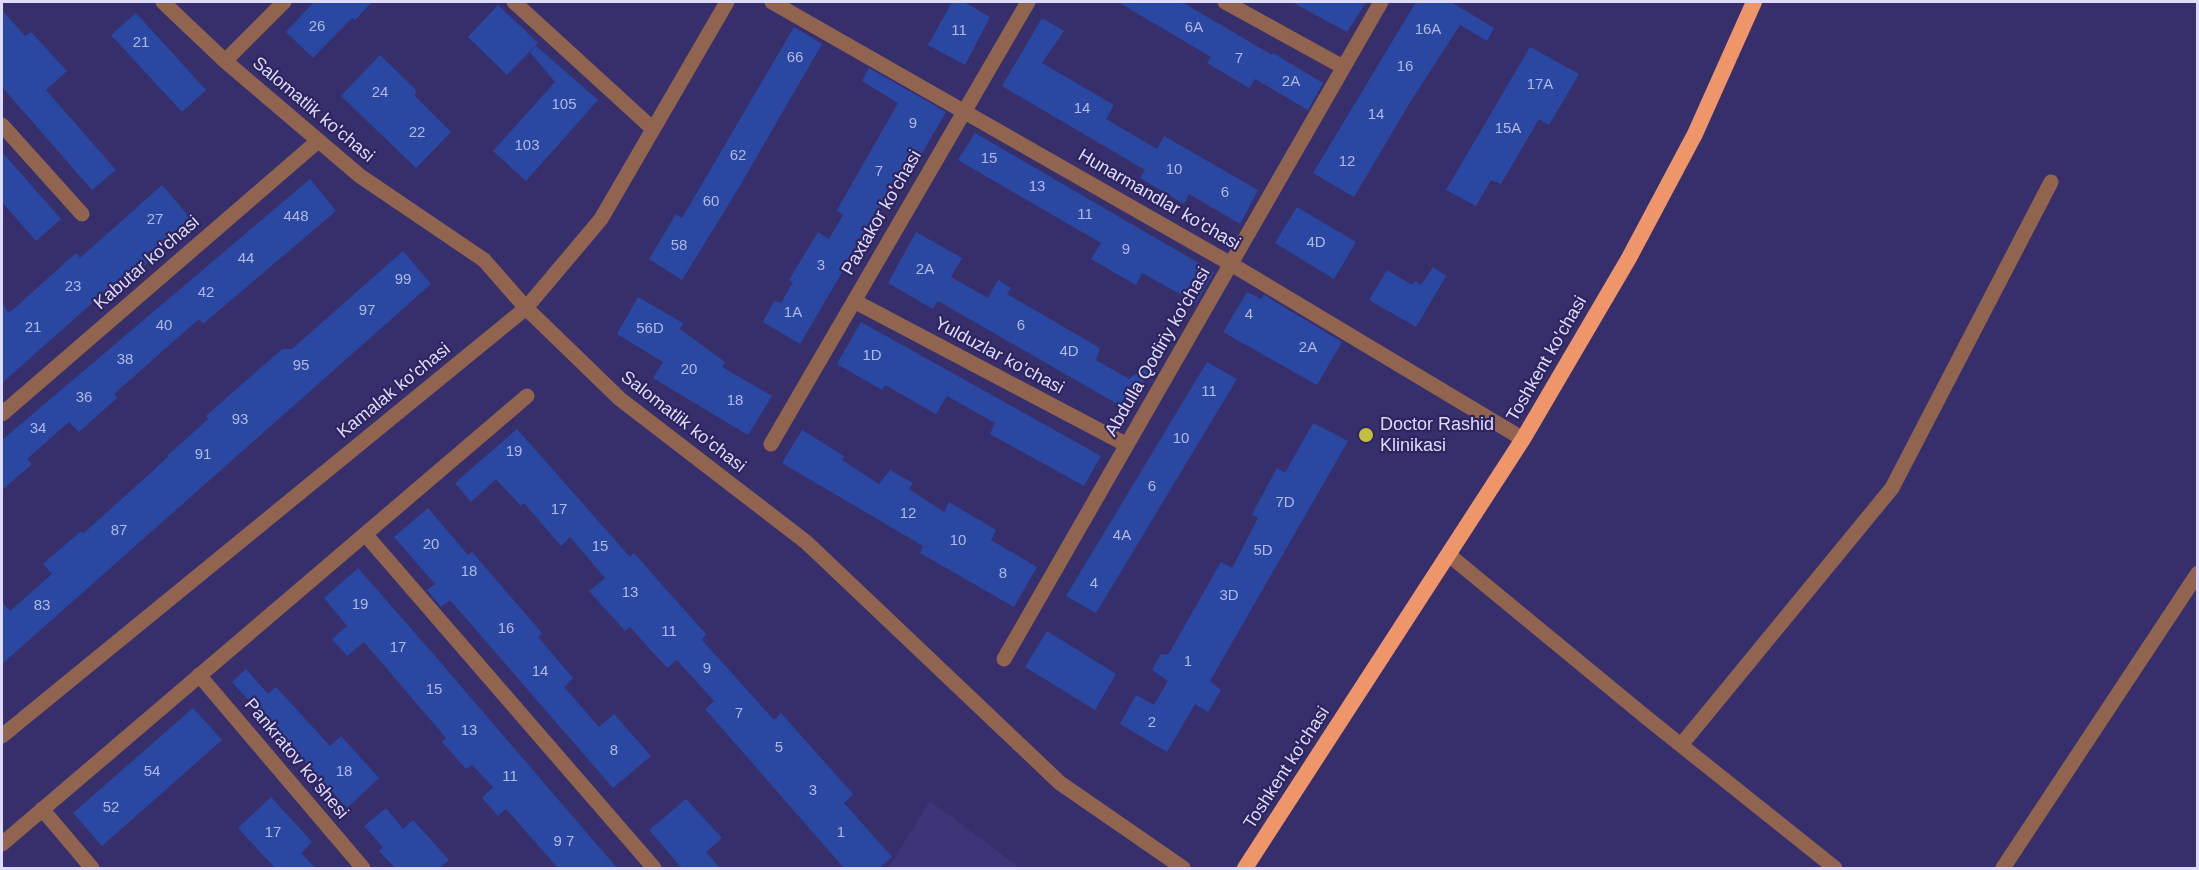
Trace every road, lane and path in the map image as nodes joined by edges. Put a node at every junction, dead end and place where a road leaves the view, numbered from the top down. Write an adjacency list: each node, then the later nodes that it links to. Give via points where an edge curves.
1 (162, 2): 10 (street, Salomatlik ko'chasi)
2 (284, 2): 10 (street)
3 (514, 2): 14 (street)
4 (727, 2): 14 (street, Kamalak ko'chasi)
5 (772, 2): 12 (street, Hunarmandlar ko'chasi)
6 (1028, 2): 12 (street, Paxtakor ko'chasi)
7 (1225, 2): 11 (street)
8 (1381, 2): 11 (street, Abdulla Qodiriy ko'chasi)
9 (1754, 2): 23 (highway, Toshkent ko'chasi, via 1695,134 1629,258)
10 (225, 61): 15 (street, Salomatlik ko'chasi)
11 (1343, 67): 18 (street, Abdulla Qodiriy ko'chasi)
12 (964, 111): 18 (street, Hunarmandlar ko'chasi); 19 (street, Paxtakor ko'chasi)
13 (2, 126): 17 (street)
14 (653, 129): 20 (street, Kamalak ko'chasi, via 601,219)
15 (318, 141): 20 (street, Salomatlik ko'chasi, via 360,176 484,260); 22 (street, Kabutar ko'chasi)
16 (2050, 182): 32 (street, via 1892,488)
17 (82, 214)
18 (1231, 264): 23 (street, Hunarmandlar ko'chasi); 25 (street, Abdulla Qodiriy ko'chasi)
19 (854, 301): 24 (street, Paxtakor ko'chasi); 25 (street, Yulduzlar ko'chasi)
20 (526, 308): 31 (street, Kamalak ko'chasi); 38 (street, Salomatlik ko'chasi, via 620,399 806,542 1060,783)
21 (527, 396): 26 (street)
22 (2, 414)
23 (1523, 439): 27 (highway, Toshkent ko'chasi)
24 (771, 444)
25 (1127, 445): 29 (street, Abdulla Qodiriy ko'chasi)
26 (365, 534): 30 (street); 37 (street)
27 (1449, 555): 32 (street); 39 (highway, Toshkent ko'chasi)
28 (2198, 573): 41 (street)
29 (1004, 659)
30 (199, 675): 33 (street); 36 (street, Pankratov ko'shesi)
31 (2, 736)
32 (1681, 745): 40 (street)
33 (42, 809): 34 (street); 35 (street)
34 (2, 844)
35 (92, 868)
36 (363, 868)
37 (654, 868)
38 (1183, 868)
39 (1245, 868)
40 (1835, 868)
41 (2003, 868)

